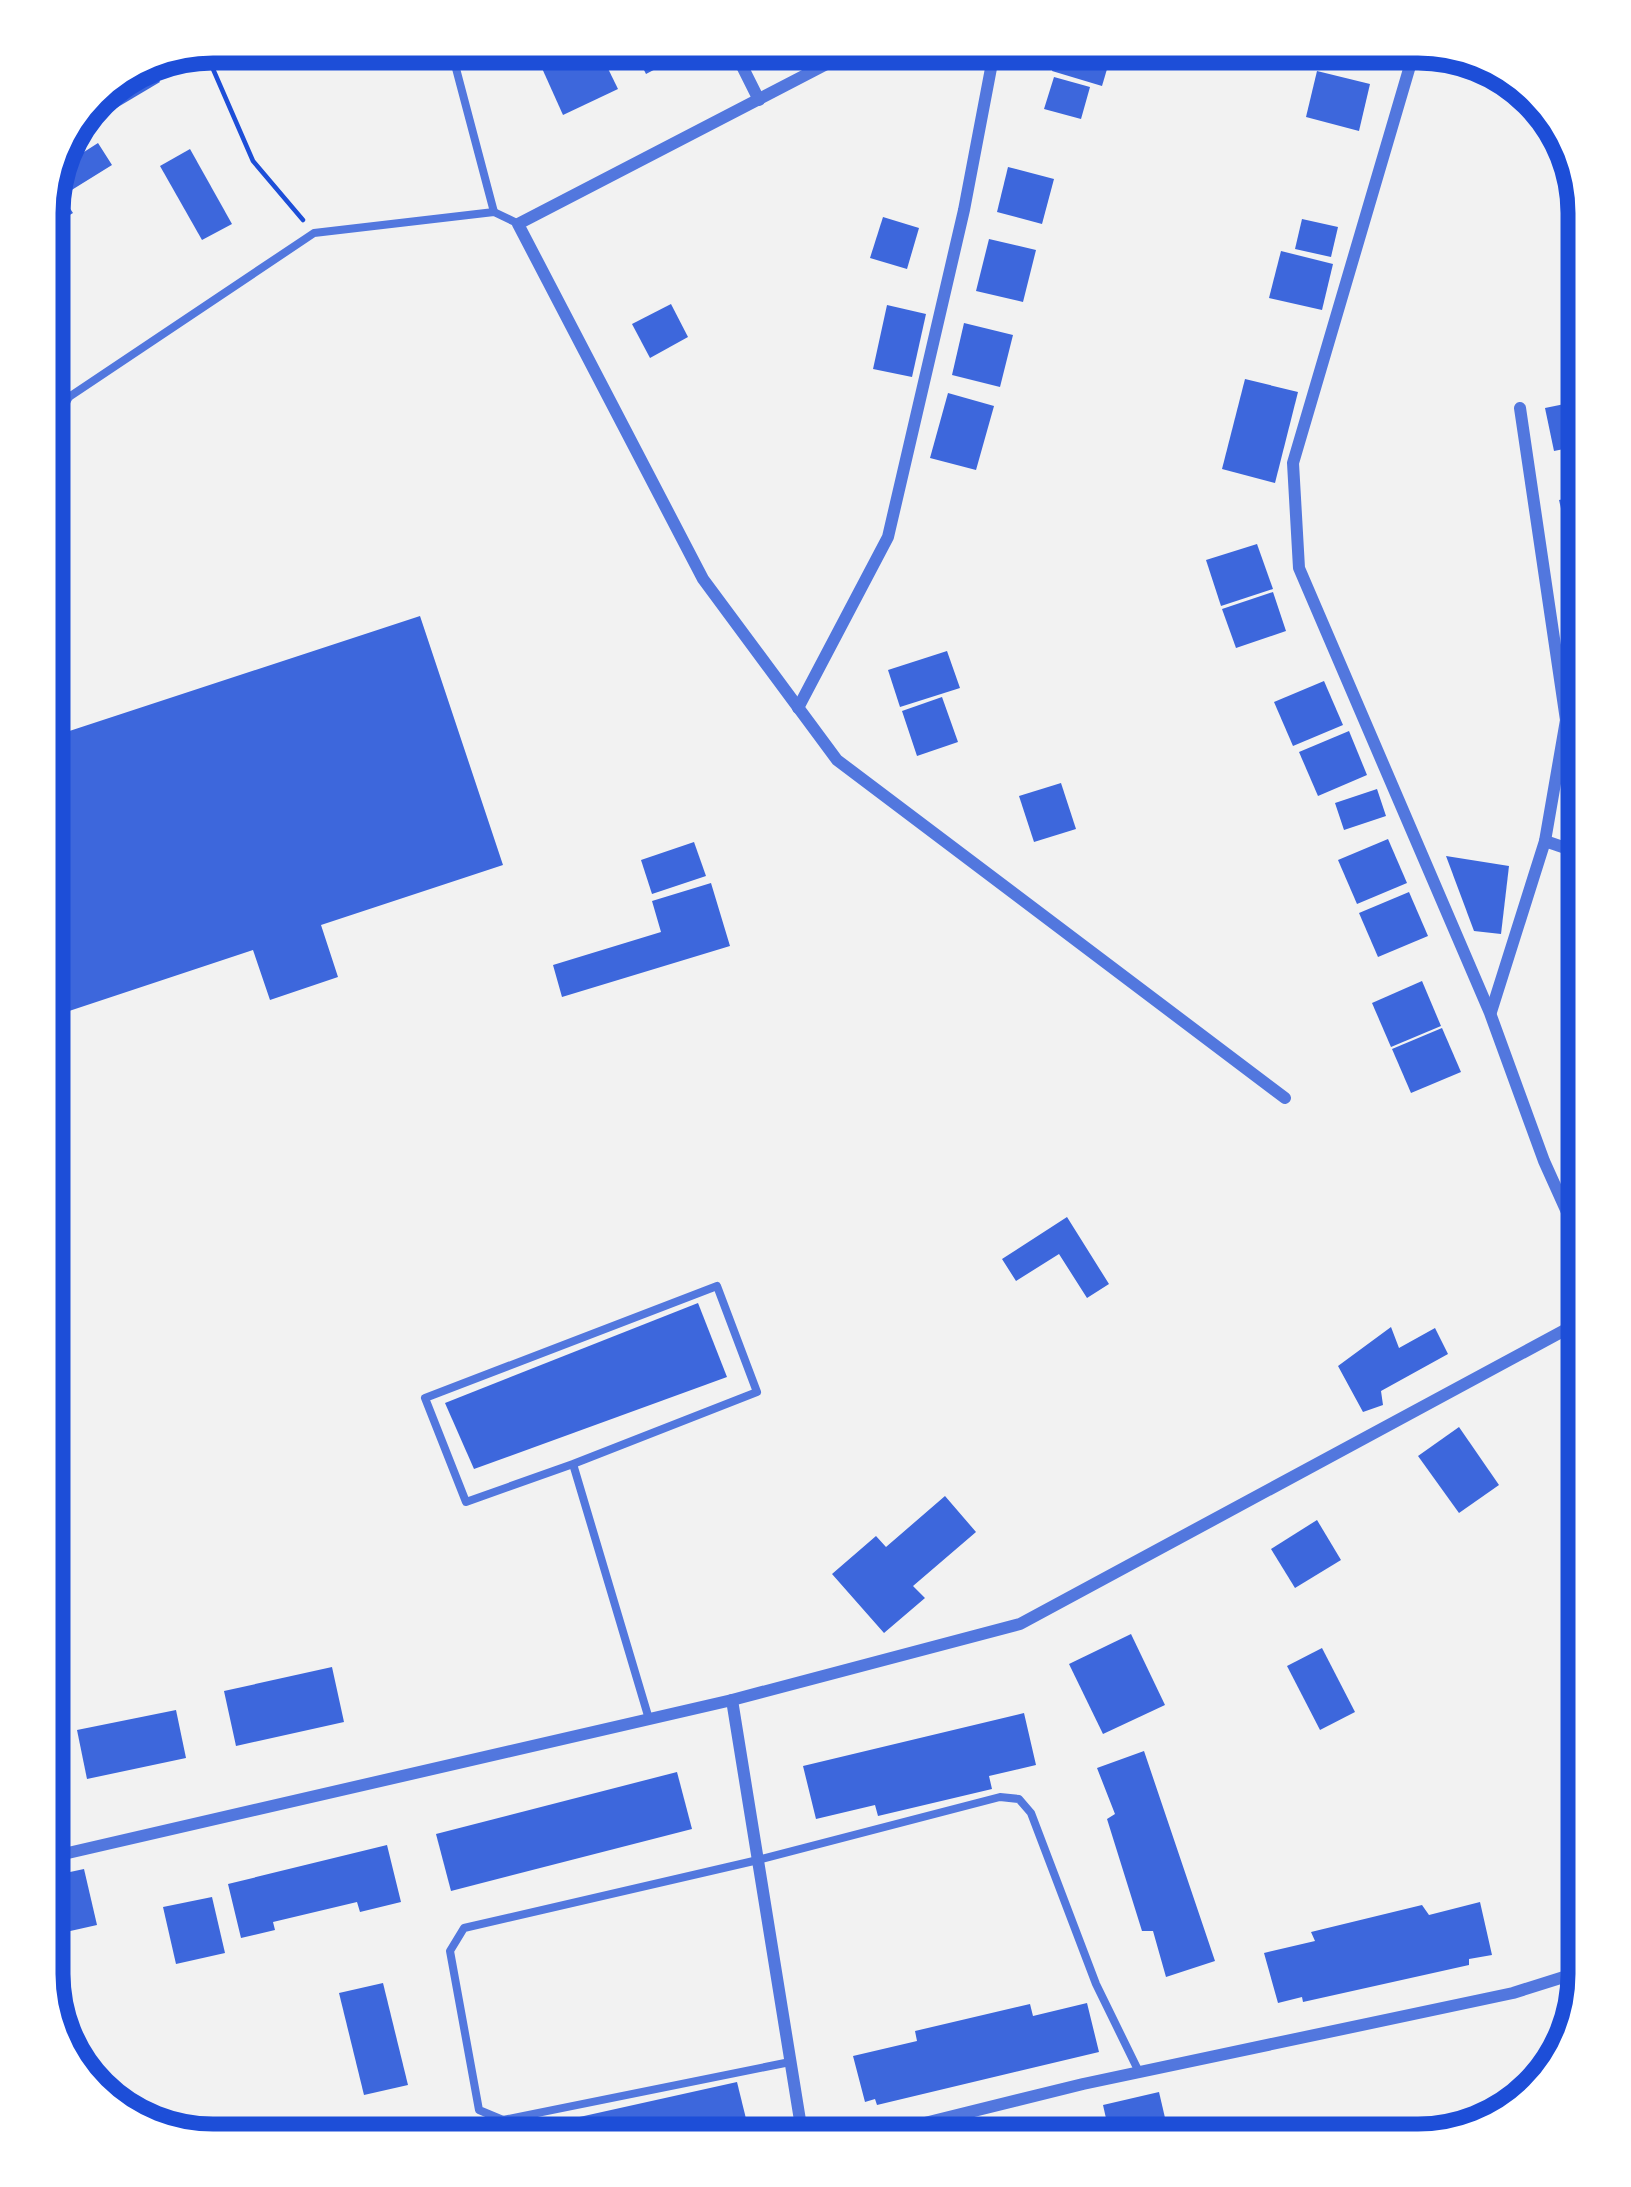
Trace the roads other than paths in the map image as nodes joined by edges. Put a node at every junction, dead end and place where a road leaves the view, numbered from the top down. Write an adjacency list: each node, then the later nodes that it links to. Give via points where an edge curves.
1 (455, 63): 7 (lane)
2 (740, 63): 6 (street)
3 (829, 63): 6 (street)
4 (992, 63): 13 (street, via 888,536)
5 (1411, 63): 16 (street, via 1293,463 1299,568)
6 (759, 100): 8 (street)
7 (494, 212): 8 (lane); 10 (lane, via 314,233)
8 (518, 224): 13 (street, via 703,579)
9 (63, 387): 10 (lane)
10 (69, 397): 11 (lane)
11 (63, 408)
12 (1520, 408): 14 (street, via 1566,720)
13 (798, 708): 17 (street, via 837,760)
14 (1545, 841): 15 (street); 16 (street)
15 (1568, 849)
16 (1490, 1013): 18 (street)
17 (1286, 1097)
18 (1568, 1214)
19 (1568, 1327): 21 (street, via 1020,1624)
20 (573, 1464): 20 (lane, via 466,1502 425,1398 717,1286 758,1392); 22 (lane)
21 (732, 1700): 22 (street); 24 (street)
22 (650, 1719): 23 (street)
23 (63, 1853)
24 (758, 1860): 26 (street); 26 (lane, via 464,1928 450,1951 479,2110 502,2120); 27 (lane, via 1000,1797 1018,1799 1031,1813)
25 (1568, 1973): 27 (street, via 1513,1993)
26 (790, 2062): 28 (street)
27 (1139, 2072): 29 (street)
28 (800, 2124)
29 (923, 2124)

